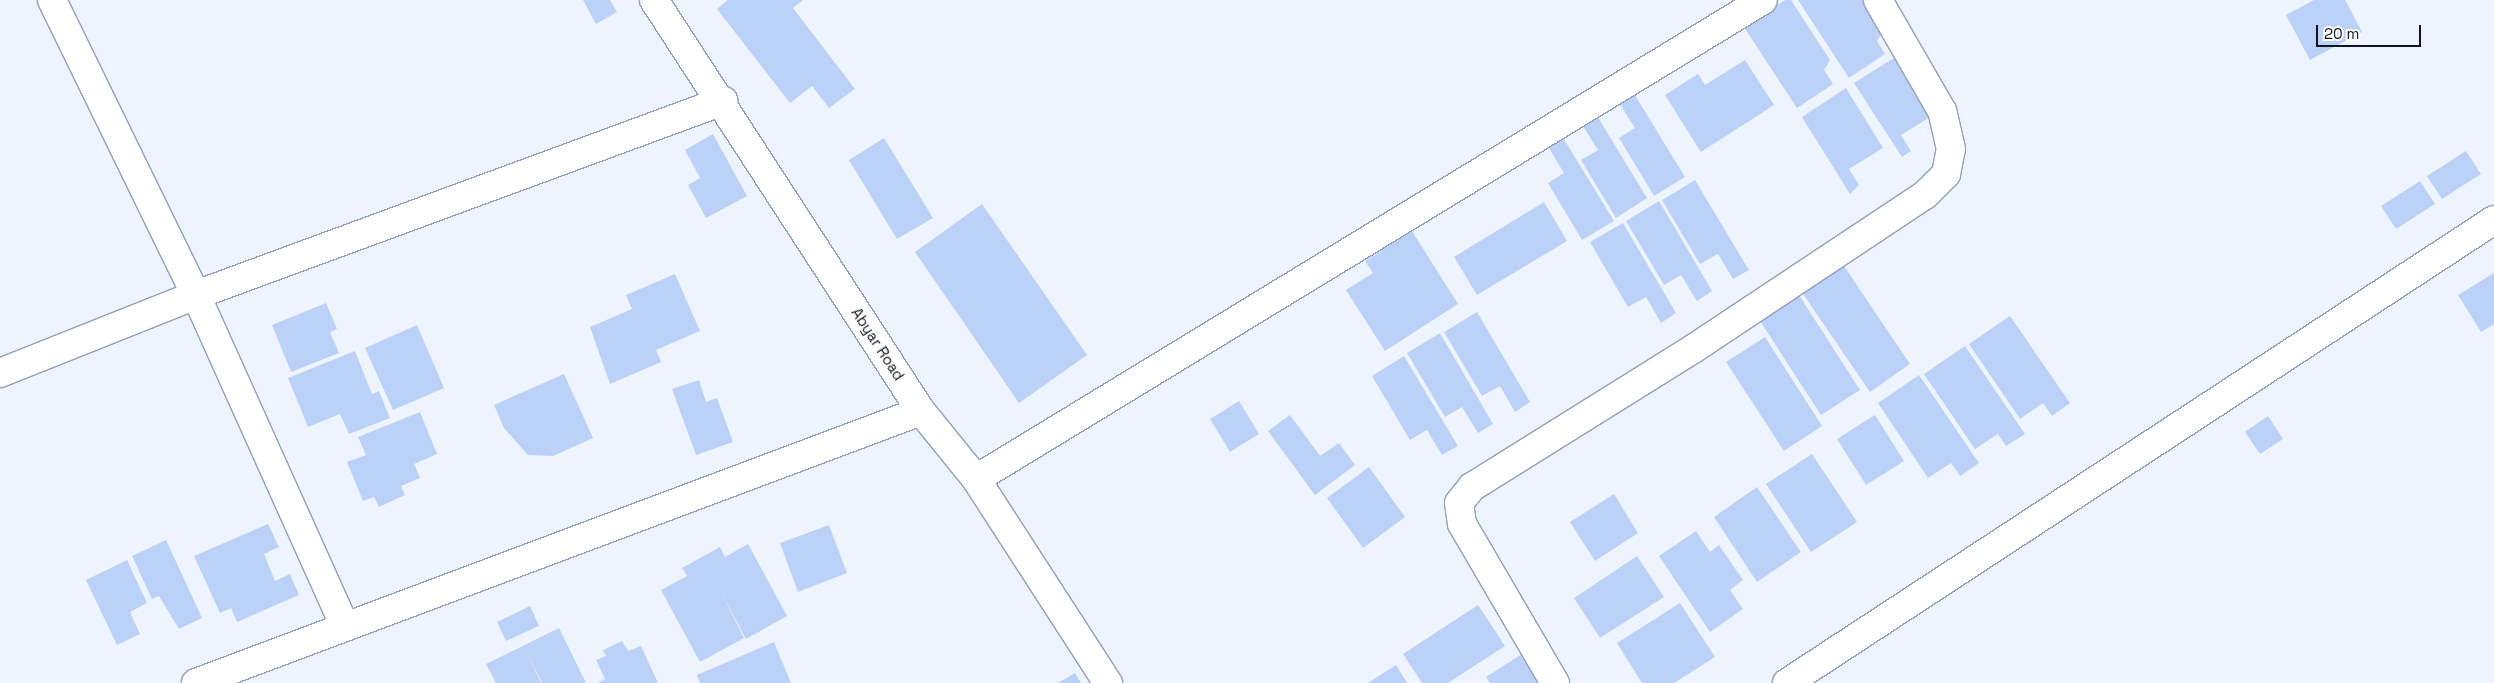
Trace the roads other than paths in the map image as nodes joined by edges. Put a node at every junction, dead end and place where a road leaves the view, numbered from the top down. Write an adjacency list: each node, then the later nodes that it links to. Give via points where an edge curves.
1 (52, 0): 7 (street)
2 (654, 0): 5 (street, Abyar Road)
3 (1764, 0): 10 (street)
4 (1878, 0): 14 (street, via 1942,111 1951,149 1946,174 1925,195 1693,349 1472,487 1459,503 1462,524)
5 (723, 101): 7 (street); 9 (street, Abyar Road)
6 (2494, 220): 15 (street)
7 (196, 295): 8 (street); 11 (street)
8 (0, 373)
9 (921, 411): 10 (street, Abyar Road); 11 (street)
10 (976, 479): 13 (street, Abyar Road)
11 (344, 625): 12 (street)
12 (196, 683)
13 (1108, 683)
14 (1555, 683)
15 (1787, 683)

